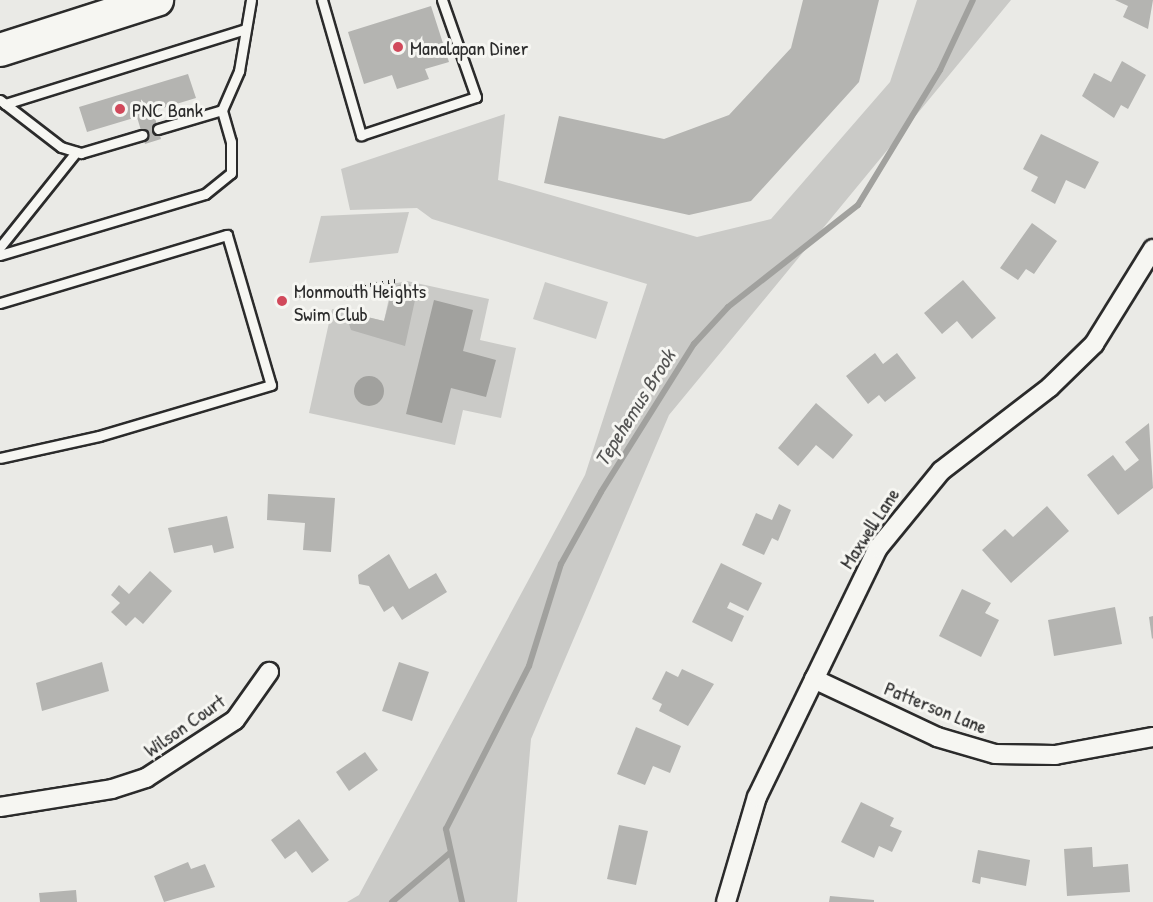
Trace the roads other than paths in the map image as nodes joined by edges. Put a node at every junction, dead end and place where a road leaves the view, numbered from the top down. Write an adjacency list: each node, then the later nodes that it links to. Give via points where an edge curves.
1 (157, 0): 6 (highway)
2 (251, 0): 5 (lane)
3 (322, 0): 4 (lane, via 361,135 476,97)
4 (442, 0)
5 (246, 29): 7 (lane); 8 (lane, via 238,71)
6 (0, 50)
7 (2, 102): 11 (lane, via 61,147)
8 (222, 110): 9 (lane); 14 (lane, via 231,142 231,173 205,194)
9 (158, 129)
10 (142, 135): 11 (lane)
11 (76, 152): 12 (lane)
12 (0, 247)
13 (1153, 249): 18 (street, Maxwell Lane, via 1125,300 1071,367 942,471 898,519 861,579)
14 (0, 255)
15 (0, 303): 16 (lane, via 228,235 272,385 99,436)
16 (0, 458)
17 (269, 672): 20 (street, Wilson Court, via 235,720 146,778 112,789)
18 (814, 679): 19 (street, Patterson Lane, via 937,737 995,754 1055,755); 21 (street, Maxwell Lane, via 743,831)
19 (1153, 737)
20 (0, 807)
21 (726, 902)

